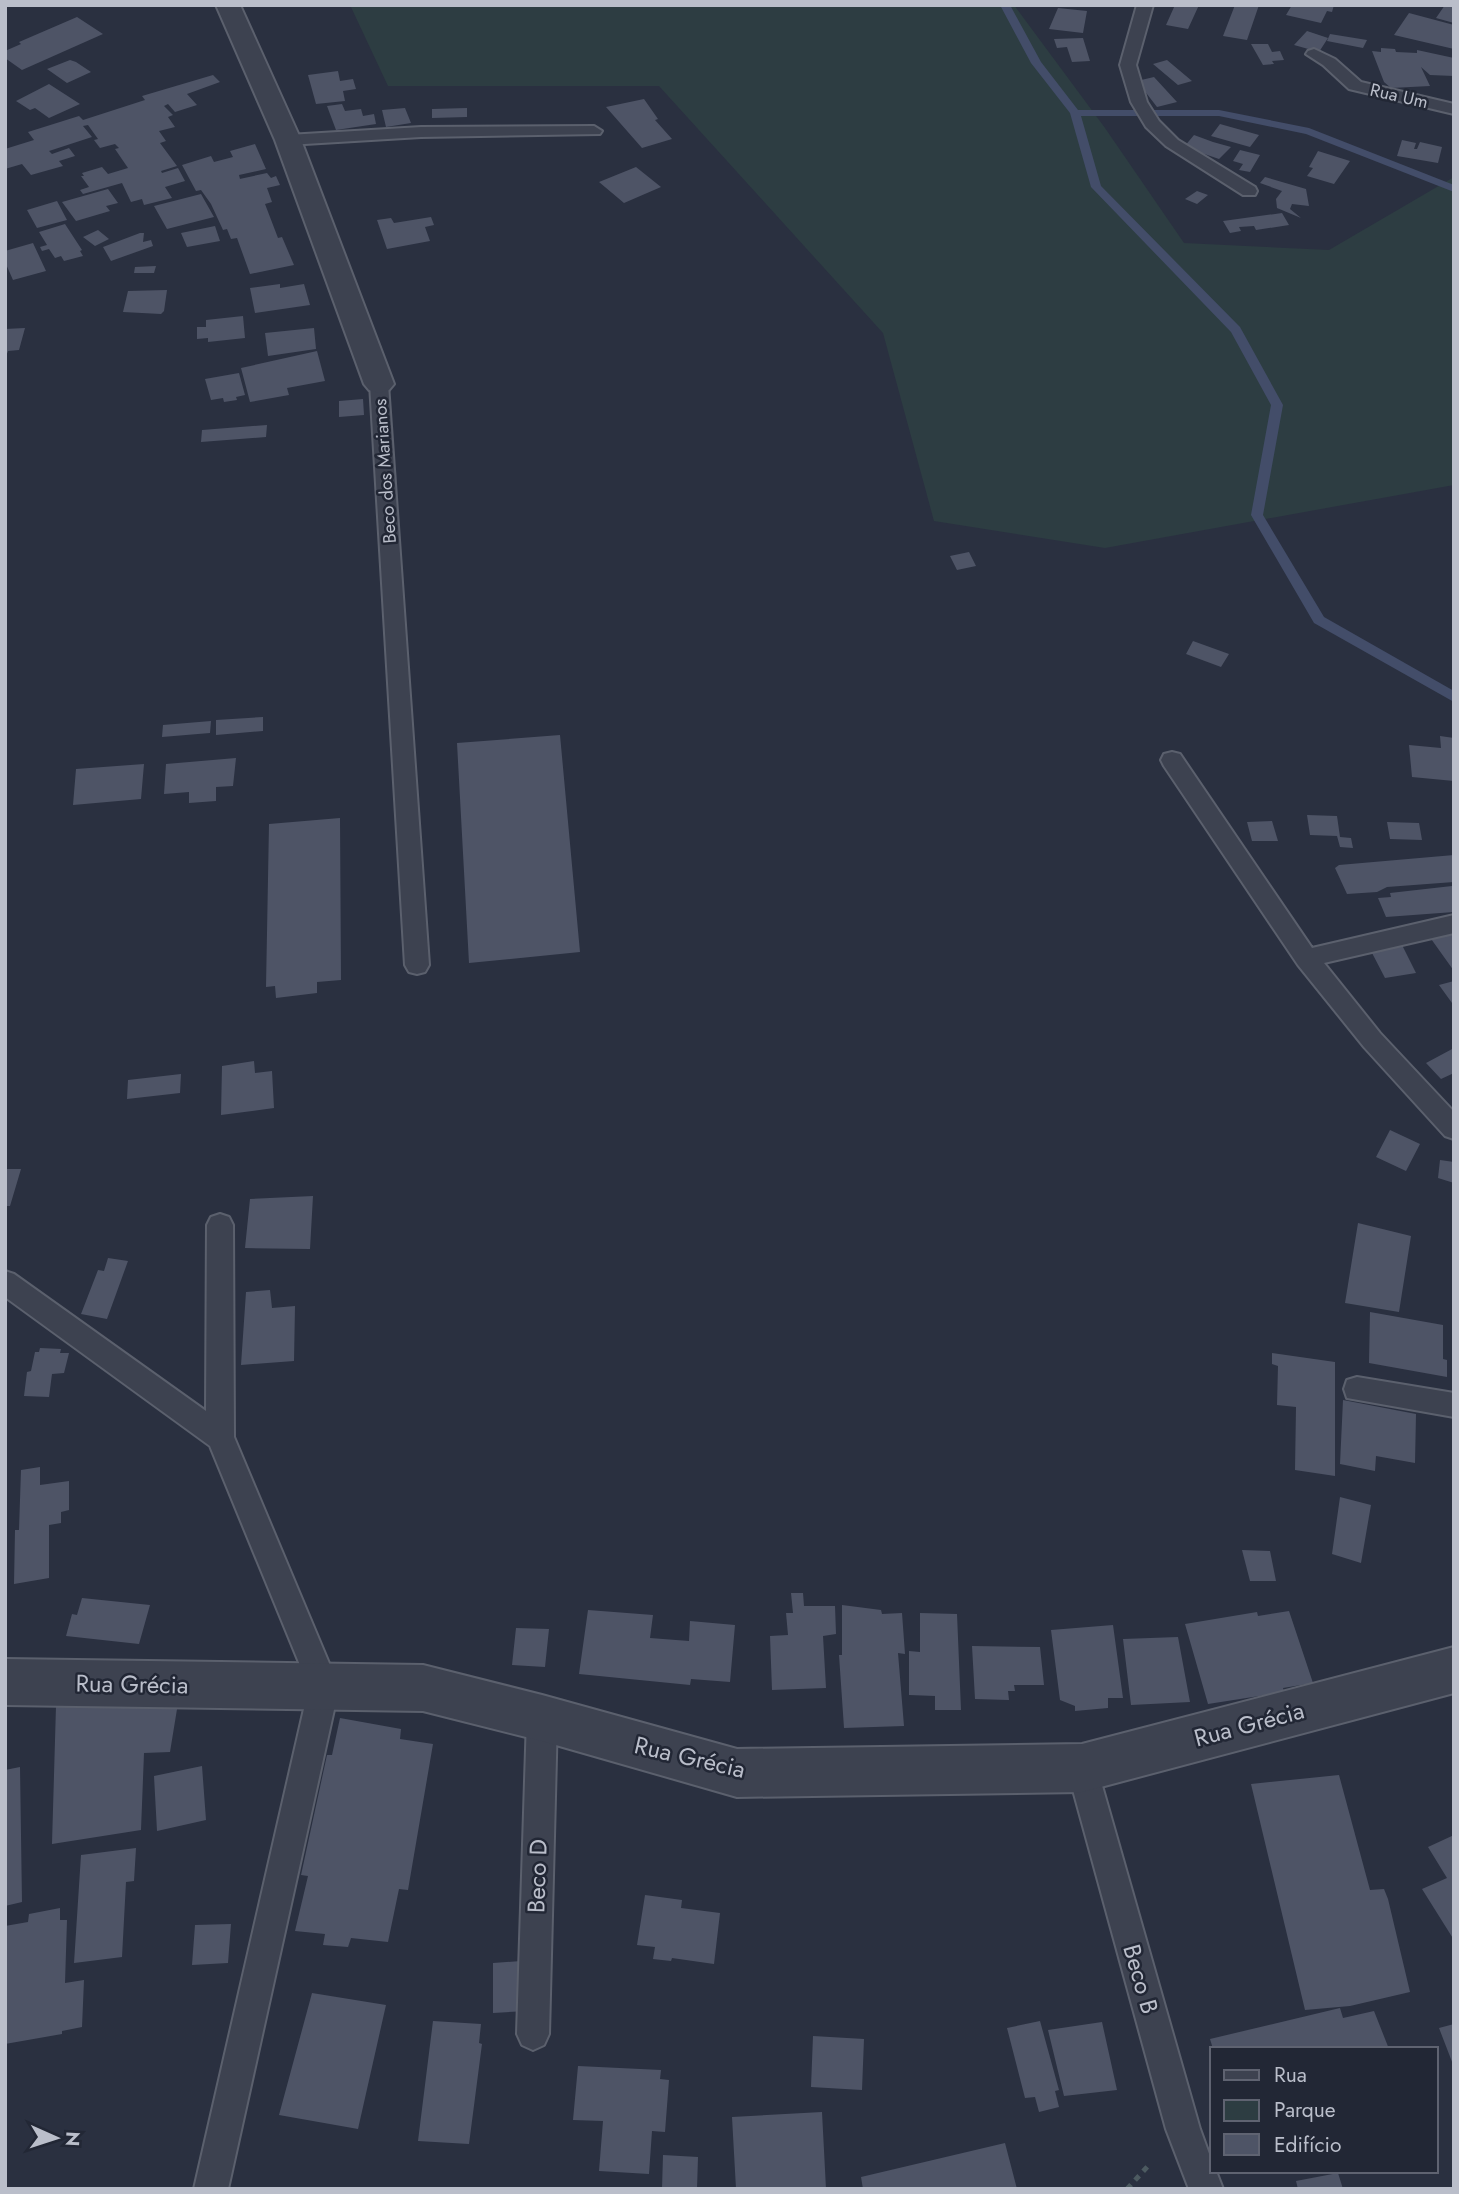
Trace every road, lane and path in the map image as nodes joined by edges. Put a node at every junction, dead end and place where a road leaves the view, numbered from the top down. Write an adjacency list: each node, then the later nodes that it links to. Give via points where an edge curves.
1 (228, 5): 6 (street, Beco dos Marianos)
2 (1145, 5): 7 (lane, via 1128,65 1139,102 1152,124 1172,142)
3 (1314, 54): 4 (lane, Rua Um, via 1355,86)
4 (1454, 109)
5 (594, 131): 6 (lane, via 421,132)
6 (288, 140): 8 (street, Beco dos Marianos)
7 (1248, 191)
8 (379, 384): 12 (lane, Beco dos Marianos)
9 (1172, 760): 11 (lane)
10 (1454, 924): 11 (lane)
11 (1306, 958): 13 (lane, via 1372,1040)
12 (417, 965)
13 (1454, 1129)
14 (220, 1225): 18 (lane)
15 (5, 1282): 18 (lane)
16 (1357, 1390): 17 (lane)
17 (1454, 1405)
18 (220, 1437): 21 (lane)
19 (1454, 1670): 23 (street, Rua Grécia)
20 (5, 1682): 21 (street, Rua Grécia)
21 (324, 1687): 22 (street, Rua Grécia, via 423,1688); 25 (lane)
22 (542, 1718): 23 (street, Rua Grécia, via 737,1773); 24 (lane, Beco D)
23 (1082, 1768): 26 (lane, Beco B, via 1183,2129)
24 (533, 2034)
25 (211, 2189)
26 (1206, 2189)

